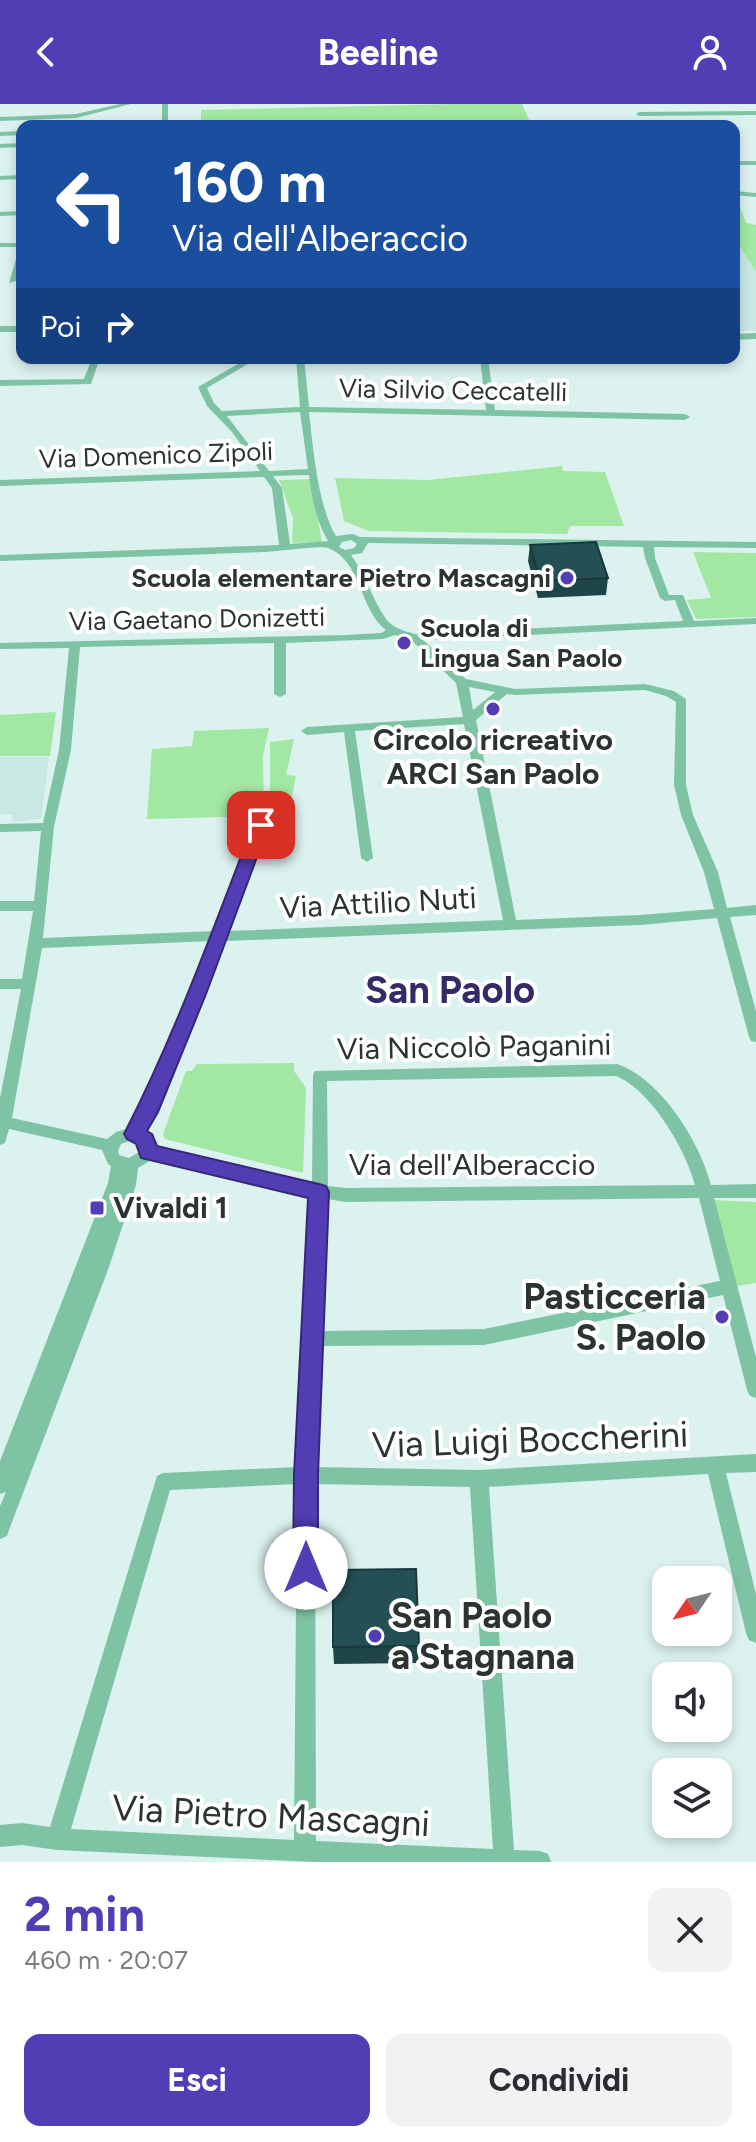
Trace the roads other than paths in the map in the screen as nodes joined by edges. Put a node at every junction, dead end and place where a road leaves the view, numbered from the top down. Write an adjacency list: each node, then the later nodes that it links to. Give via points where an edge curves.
1 (128, 104): 4 (street)
2 (756, 113): 3 (street)
3 (639, 114)
4 (76, 116): 5 (street); 6 (street)
5 (0, 119)
6 (71, 120)
7 (94, 364): 11 (street, via 88,382)
8 (243, 364): 14 (street, via 203,385)
9 (300, 364): 12 (street)
10 (485, 364): 13 (street)
11 (0, 383)
12 (304, 409): 13 (street, Via Silvio Ceccatelli); 14 (street, Via Silvio Ceccatelli); 16 (street)
13 (491, 413): 15 (street, Via Silvio Ceccatelli)
14 (220, 414): 17 (street)
15 (685, 417)
16 (314, 472): 17 (street, Via Domenico Zipoli); 19 (street, via 325,530)
17 (268, 473): 18 (street, Via Domenico Zipoli); 23 (street, via 281,502)
18 (0, 483)
19 (337, 541): 22 (street); 23 (street); 24 (street, via 336,550)
20 (648, 543): 21 (street); 22 (street); 28 (street, via 665,598 679,597)
21 (756, 545)
22 (360, 547): 24 (street); 26 (street)
23 (285, 548): 25 (street)
24 (344, 553): 26 (street)
25 (0, 558)
26 (356, 569): 29 (street, via 377,614)
27 (756, 621): 28 (street)
28 (690, 624): 30 (street)
29 (394, 631): 30 (street); 31 (street, Via Gaetano Donizetti, via 383,636)
30 (414, 637): 34 (street)
31 (280, 639): 32 (street, Via Gaetano Donizetti); 36 (street)
32 (75, 644): 33 (street, Via Gaetano Donizetti); 41 (street, via 65,750)
33 (0, 646)
34 (462, 682): 35 (street); 37 (street)
35 (503, 691): 37 (street); 47 (street, via 622,686 677,695 684,708 680,785)
36 (280, 694)
37 (469, 720): 38 (street); 48 (street)
38 (349, 729): 39 (street); 43 (street)
39 (307, 731)
40 (261, 825): 49 (street)
41 (48, 827): 42 (street); 45 (street)
42 (0, 828)
43 (367, 858)
44 (0, 906): 45 (street)
45 (39, 906): 50 (street)
46 (756, 910): 47 (street, Via Attilio Nuti)
47 (722, 912): 48 (street, Via Attilio Nuti); 53 (street)
48 (510, 923): 49 (street, Via Attilio Nuti)
49 (221, 935): 50 (street, Via Attilio Nuti); 55 (street, via 148,1112)
50 (36, 943): 52 (street)
51 (0, 984): 52 (street)
52 (28, 984): 54 (street)
53 (756, 1037)
54 (3, 1122): 56 (street); 57 (street)
55 (134, 1134): 57 (street, via 121,1136); 58 (street, via 145,1139)
56 (0, 1139)
57 (111, 1146): 59 (street, via 111,1155)
58 (148, 1152): 59 (street, via 142,1160); 62 (street, Via dell'Alberaccio)
59 (125, 1164): 70 (street); 71 (street, via 128,1185 101,1267)
60 (706, 1191): 61 (street, Via dell'Alberaccio); 62 (street, Via dell'Alberaccio); 62 (street, Via Niccolò Paganini, via 690,1149 626,1071 320,1075); 63 (street)
61 (756, 1191)
62 (319, 1192): 64 (street)
63 (728, 1287): 64 (street, via 484,1337); 65 (street)
64 (313, 1339): 68 (street)
65 (756, 1390)
66 (756, 1463): 67 (street, Via Luigi Boccherini)
67 (715, 1466): 69 (street, Via Luigi Boccherini); 72 (street)
68 (306, 1475): 69 (street, Via Luigi Boccherini); 74 (street, Via Luigi Boccherini, via 163,1482); 75 (street)
69 (479, 1479): 76 (street)
70 (0, 1485)
71 (0, 1530)
72 (756, 1633)
73 (0, 1836): 74 (street, Via Pietro Mascagni)
74 (57, 1839): 75 (street, Via Pietro Mascagni)
75 (305, 1849): 76 (street, Via Pietro Mascagni)
76 (504, 1861): 77 (street, Via Pietro Mascagni)
77 (540, 1862)

